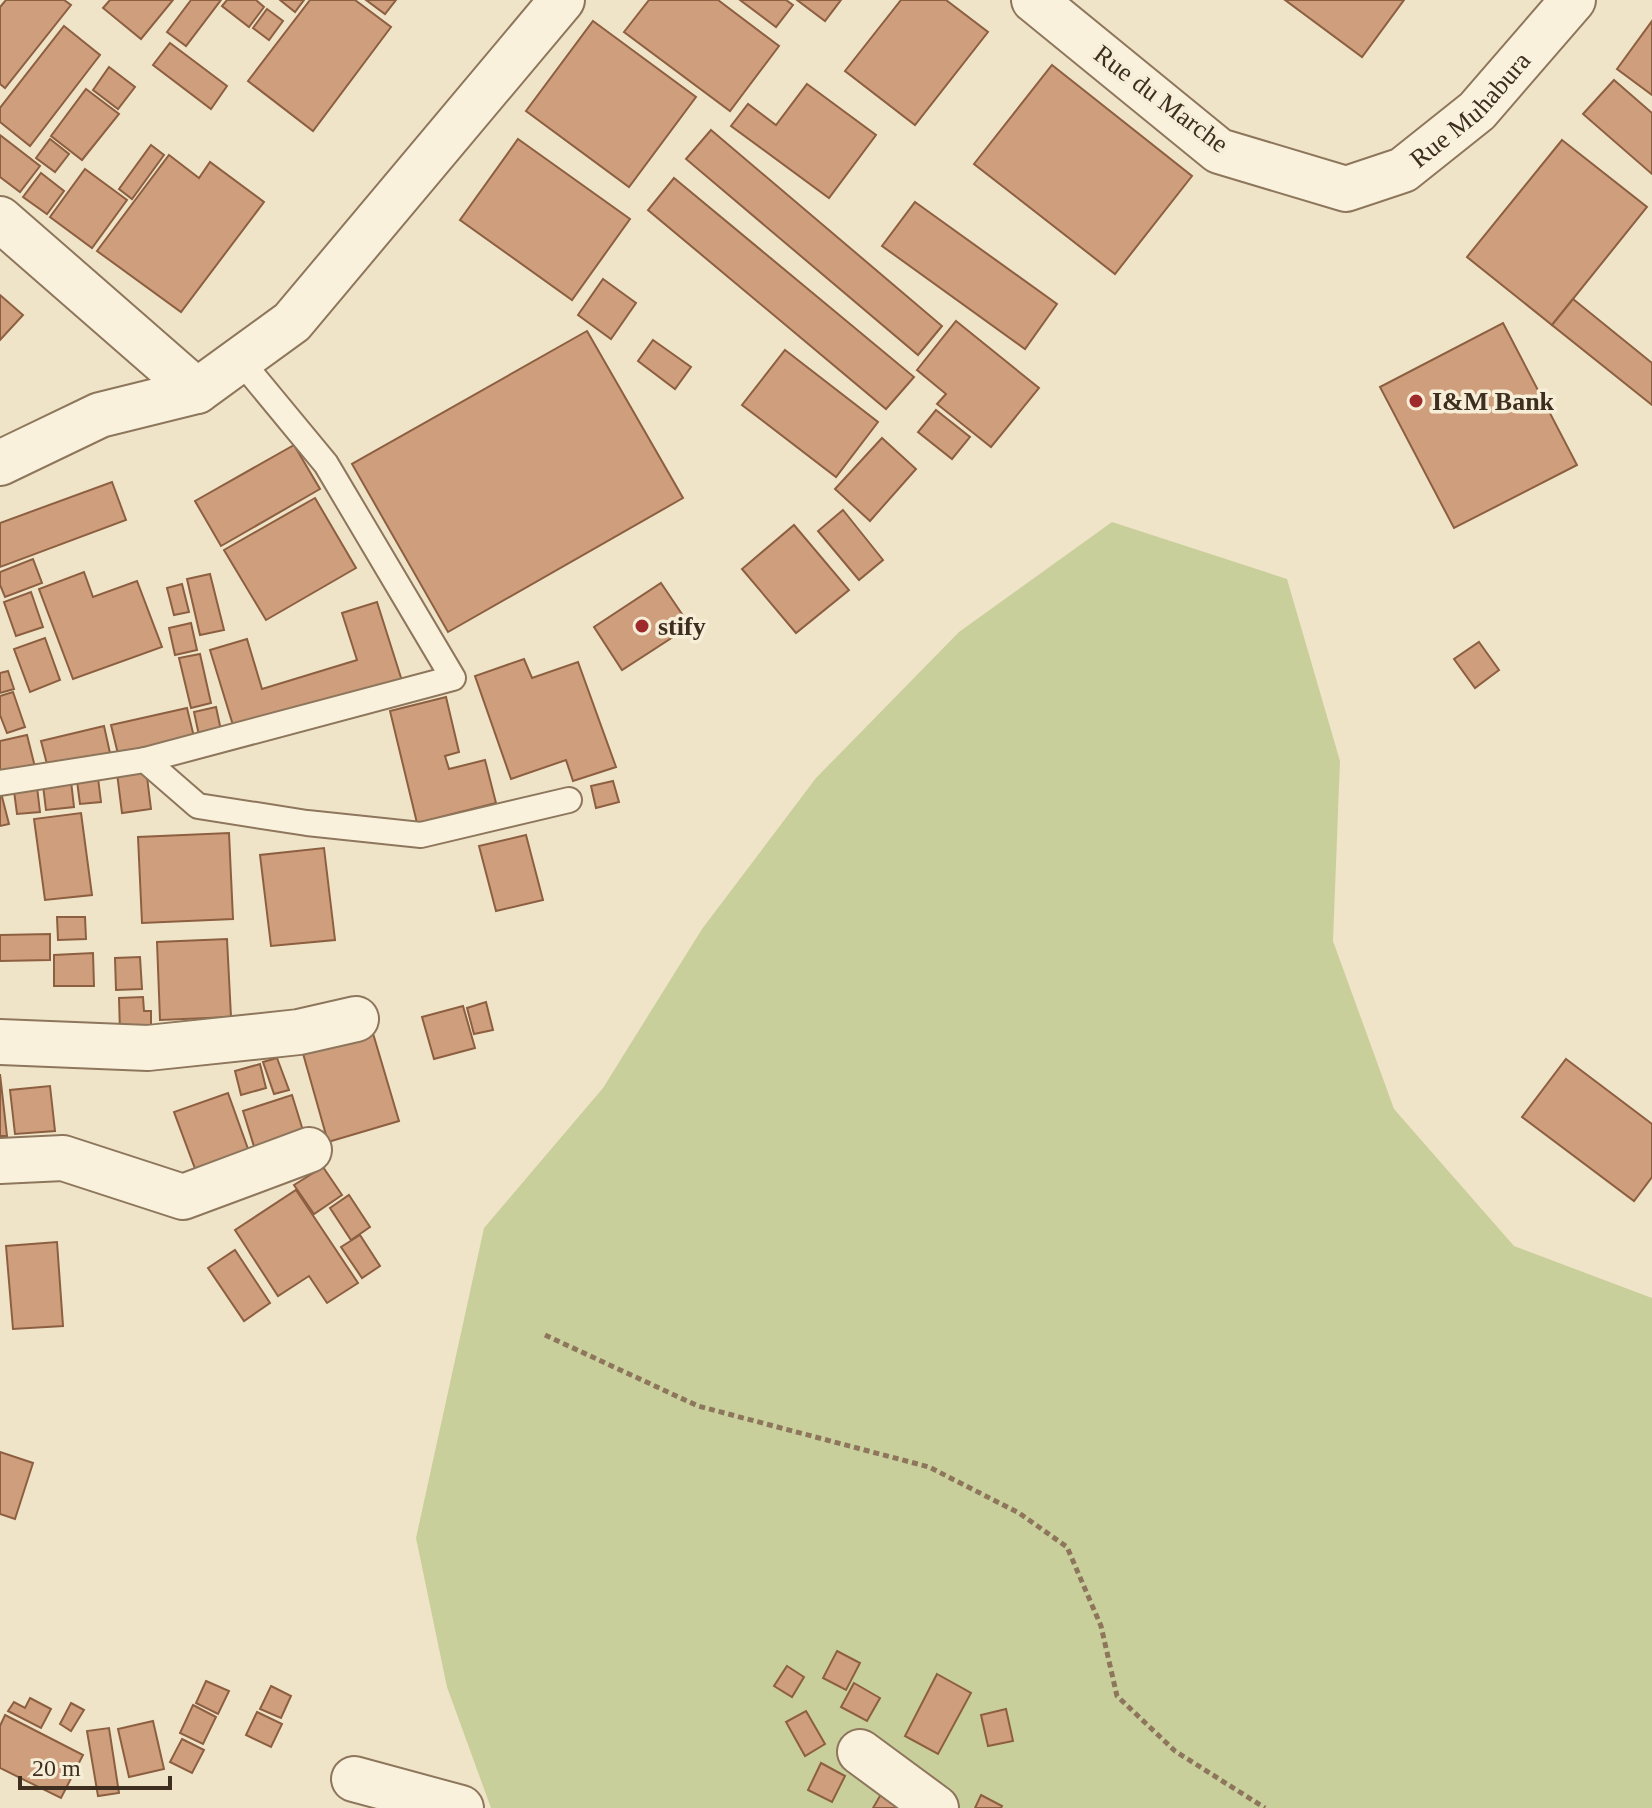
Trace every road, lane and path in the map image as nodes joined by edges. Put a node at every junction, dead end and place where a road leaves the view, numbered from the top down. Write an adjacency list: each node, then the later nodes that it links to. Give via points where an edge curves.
1 (562, 0): 6 (street, via 292,322)
2 (1034, 0): 4 (street, Rue du Marche, via 1219,151)
3 (1573, 0): 4 (street, Rue Muhabura, via 1477,111 1403,170)
4 (1346, 189)
5 (0, 219): 7 (street)
6 (240, 360): 7 (street); 9 (lane, via 326,464 453,678)
7 (197, 391): 8 (street, via 100,415)
8 (0, 463)
9 (145, 760): 10 (lane); 11 (lane, via 198,806 421,835)
10 (0, 783)
11 (569, 800)
12 (356, 1019): 13 (street, via 299,1032 148,1048)
13 (0, 1042)
14 (309, 1150): 15 (street, via 183,1197 63,1158)
15 (0, 1161)
16 (545, 1335): 21 (path, via 698,1406 929,1467 1019,1513 1067,1547 1101,1626 1117,1696 1175,1751)
17 (860, 1752): 20 (street)
18 (354, 1779): 19 (street)
19 (461, 1808)
20 (936, 1808)
21 (1265, 1808)

